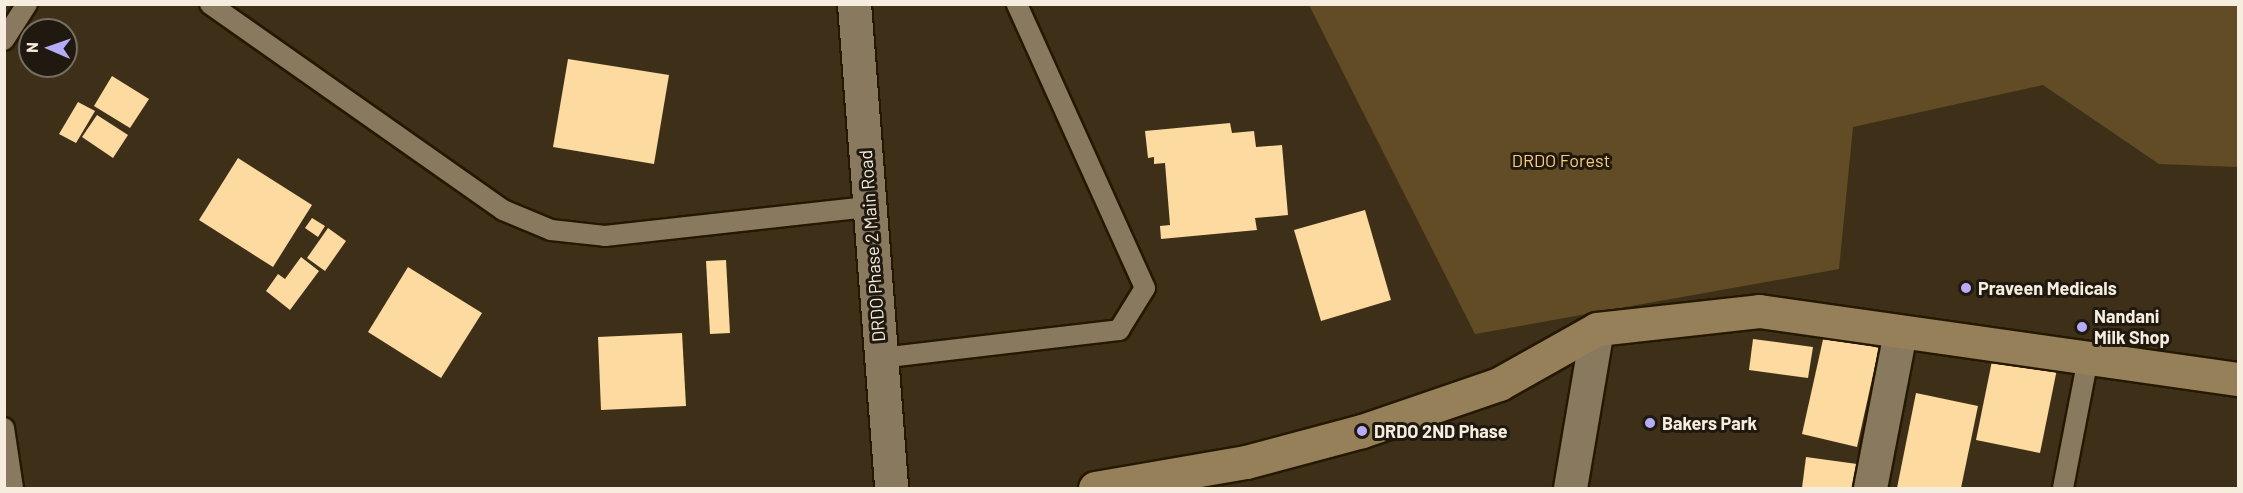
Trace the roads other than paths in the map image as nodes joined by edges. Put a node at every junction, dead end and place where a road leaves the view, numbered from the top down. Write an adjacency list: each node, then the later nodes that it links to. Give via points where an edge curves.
1 (27, 4): 5 (lane)
2 (210, 4): 6 (lane, via 502,210 551,230 605,236)
3 (854, 4): 6 (street, DRDO Phase 2 Main Road)
4 (1017, 4): 9 (lane, via 1145,288 1119,330)
5 (4, 40)
6 (869, 207): 9 (street, DRDO Phase 2 Main Road)
7 (1597, 329): 8 (street, via 1759,311); 15 (street, via 1499,384 1362,431 1246,462); 16 (street)
8 (1900, 332): 10 (street); 17 (street)
9 (881, 358): 14 (street, DRDO Phase 2 Main Road)
10 (2088, 358): 11 (street); 18 (lane)
11 (2238, 379)
12 (4, 428): 13 (lane)
13 (13, 489)
14 (891, 489)
15 (1095, 489)
16 (1570, 489)
17 (1870, 489)
18 (2063, 489)

